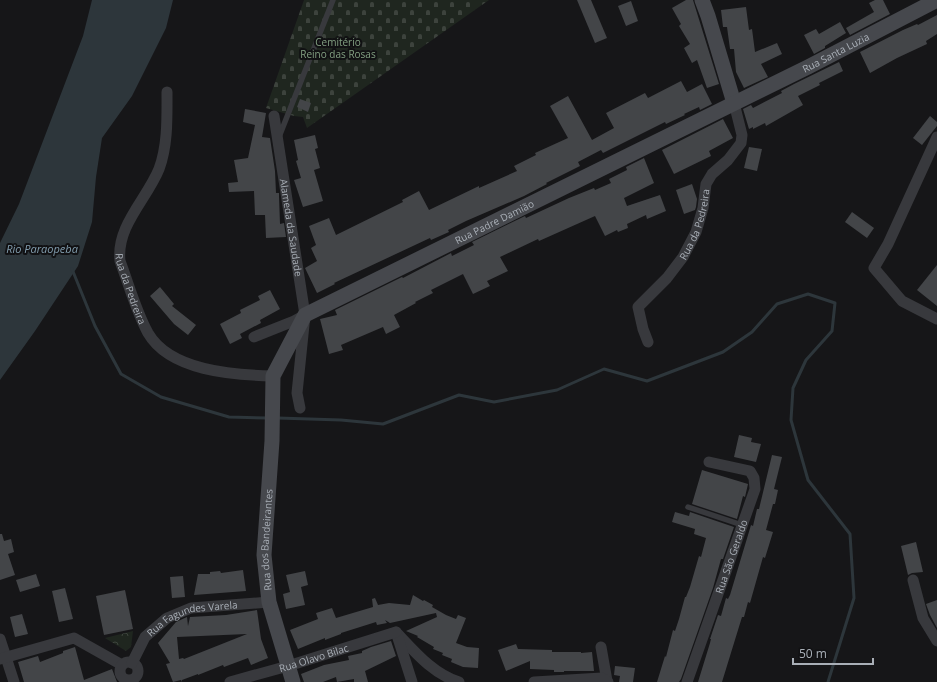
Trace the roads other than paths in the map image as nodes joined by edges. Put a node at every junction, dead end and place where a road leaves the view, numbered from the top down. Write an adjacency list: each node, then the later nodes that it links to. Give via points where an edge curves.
1 (333, 0): 8 (lane)
2 (702, 0): 5 (street)
3 (937, 0): 5 (street, Rua Santa Luzia)
4 (167, 92): 13 (street, Rua da Pedreira, via 164,150 159,168 127,226 120,249 120,262 149,333 167,354 210,369 243,375)
5 (734, 103): 9 (street, Rua Padre Damião); 12 (street, Rua da Pedreira, via 742,135 741,143 706,184 696,232 683,257 667,278 638,307 642,329)
6 (274, 116): 8 (street, Alameda da Saudade)
7 (937, 137): 10 (street, via 888,244 874,268 902,301)
8 (278, 141): 9 (street, Alameda da Saudade)
9 (305, 315): 11 (street, Rua Padre Damião, via 294,322); 13 (street); 14 (street, via 297,393)
10 (937, 320)
11 (254, 337)
12 (648, 342)
13 (273, 376): 19 (street, Rua dos Bandeirantes, via 272,441 264,555)
14 (300, 408)
15 (709, 462): 17 (street, Rua São Geraldo, via 750,471 754,478 755,489)
16 (688, 507): 17 (lane)
17 (742, 525): 35 (street, Rua São Geraldo)
18 (913, 580): 22 (street, via 923,618)
19 (269, 602): 25 (street, Rua dos Bandeirantes); 26 (street, Rua Fagundes Varela, via 191,608 167,618 145,637)
20 (396, 632): 25 (street, Rua Olavo Bilac); 32 (street); 33 (street, via 428,665 448,679)
21 (0, 639): 24 (street)
22 (937, 641)
23 (601, 647): 28 (street)
24 (3, 658): 26 (street, via 74,638); 29 (street)
25 (288, 666): 30 (street, Rua Olavo Bilac); 31 (street, Rua dos Bandeirantes)
26 (133, 670): 27 (street, via 136,676); 27 (street, via 120,670)
27 (124, 680)
28 (608, 681): 34 (street, via 602,678)
29 (14, 682)
30 (230, 682)
31 (293, 682)
32 (412, 682)
33 (459, 682)
34 (534, 682)
35 (686, 682)

